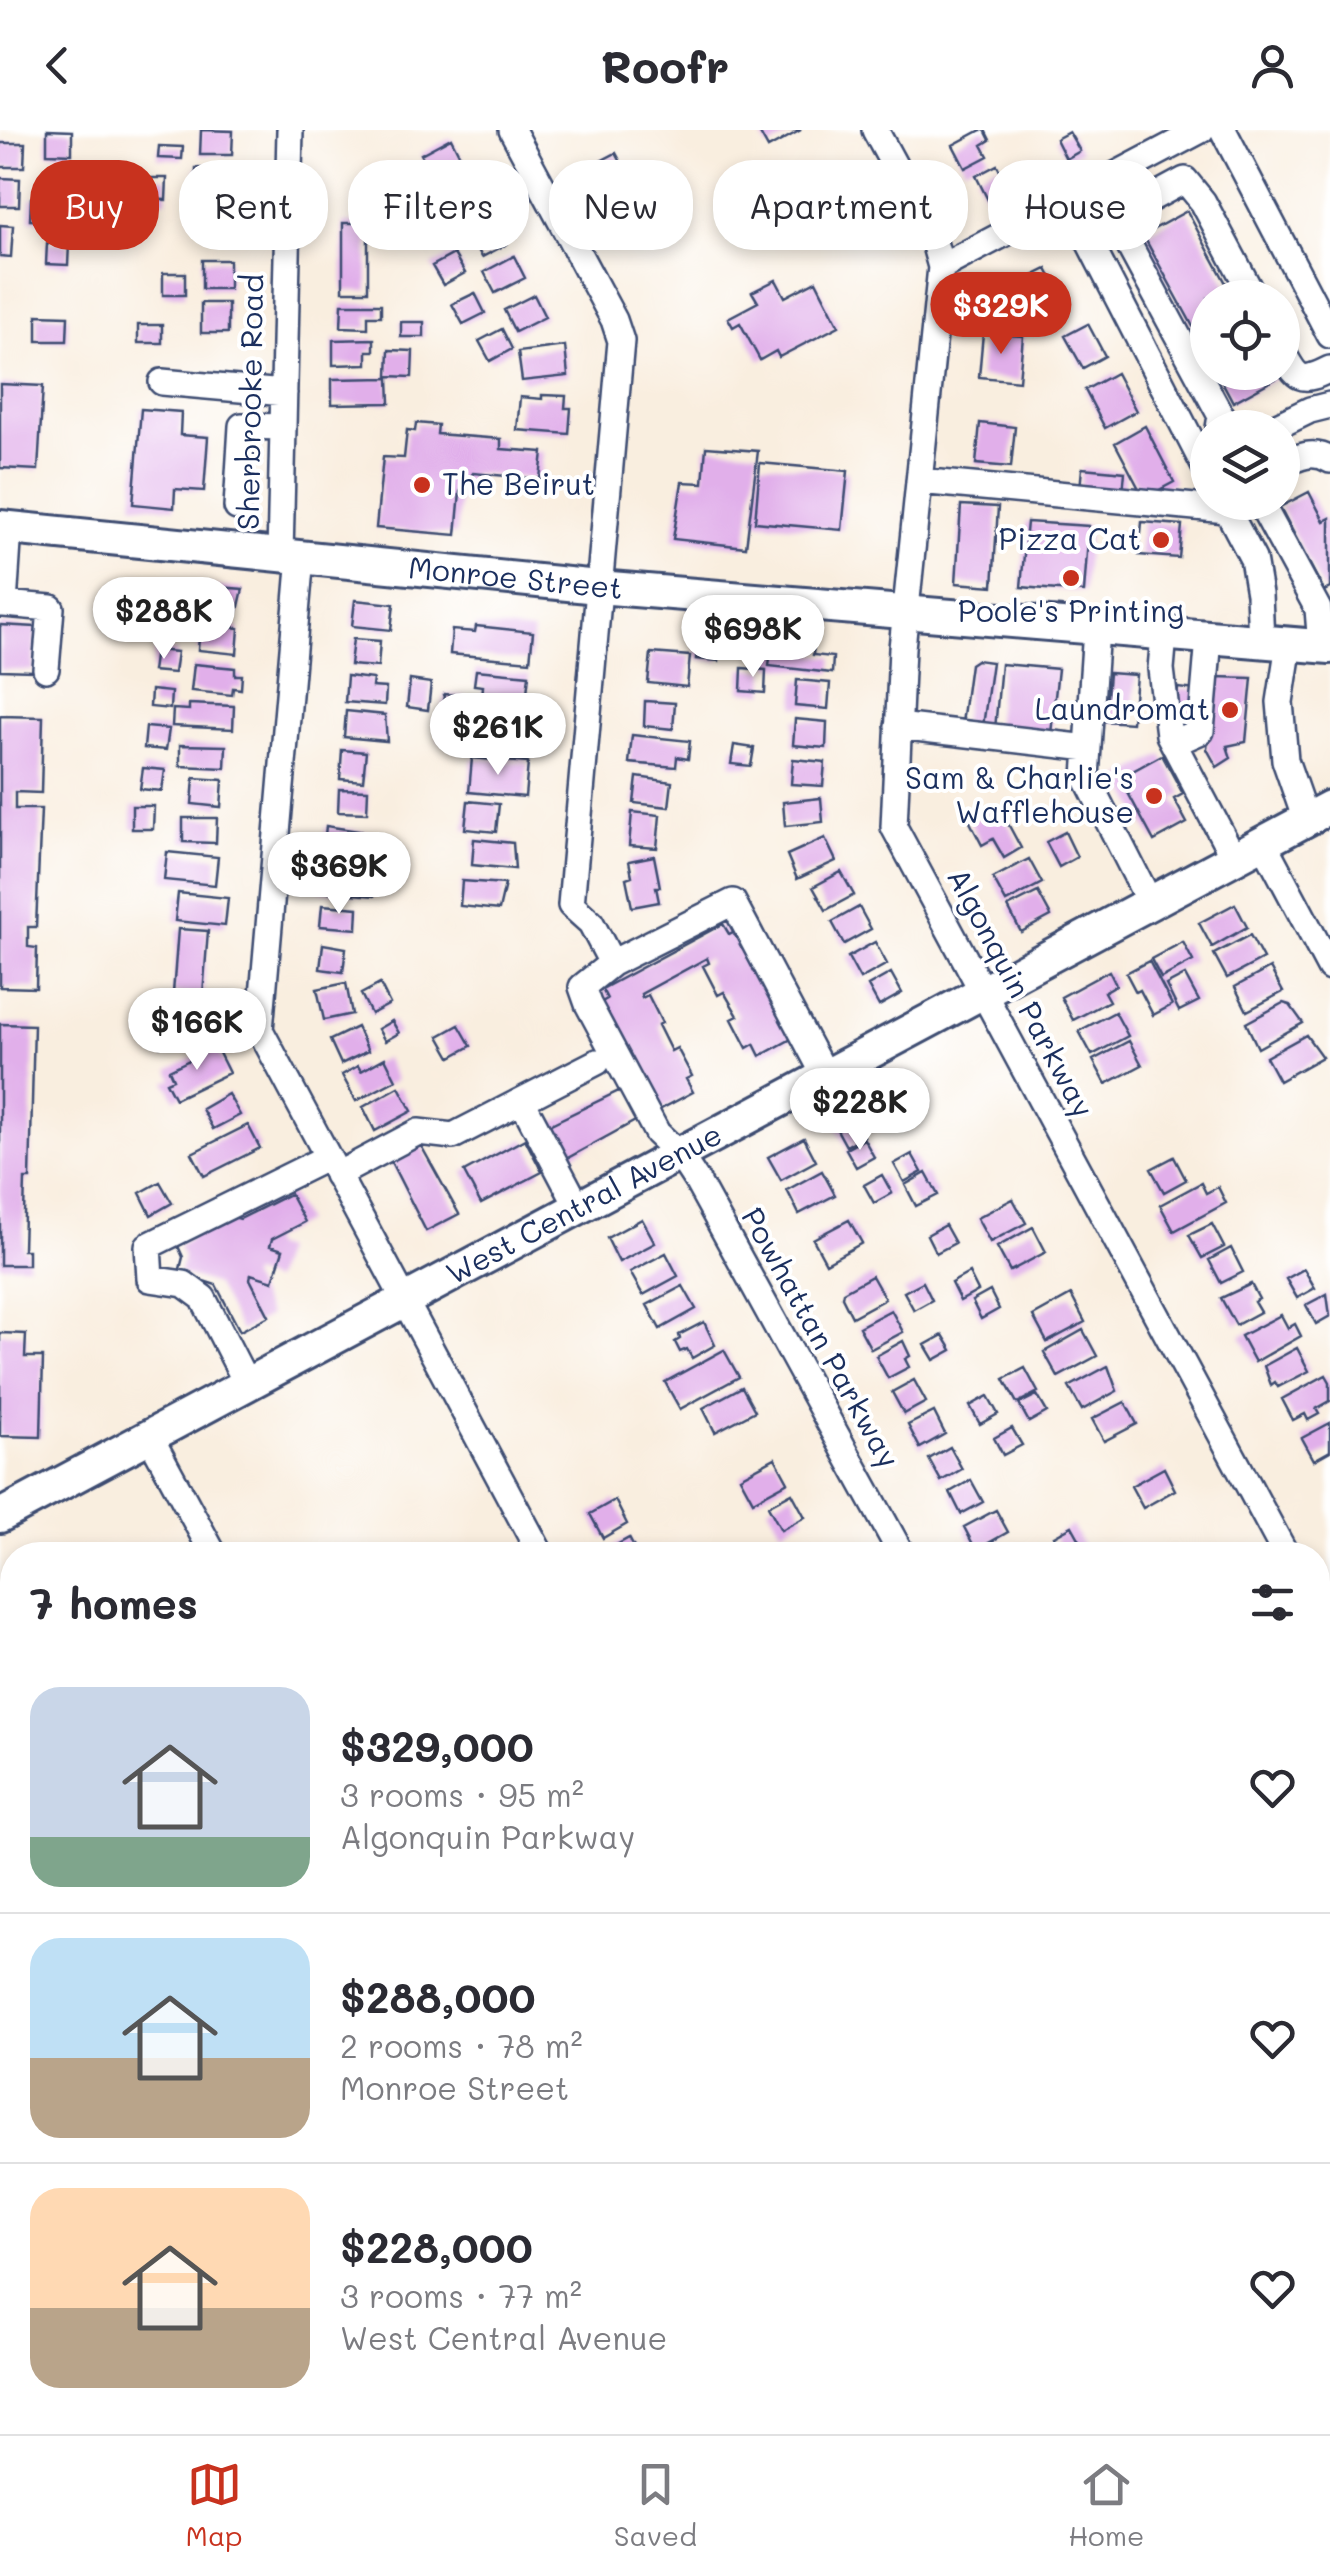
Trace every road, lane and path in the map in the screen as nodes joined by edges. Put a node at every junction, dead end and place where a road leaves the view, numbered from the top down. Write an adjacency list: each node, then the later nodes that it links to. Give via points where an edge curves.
1 (290, 130): 19 (street, Sherbrooke Road)
2 (512, 130): 34 (street, via 620,341)
3 (876, 130): 13 (street, Algonquin Parkway, via 932,235)
4 (1201, 130): 6 (street)
5 (1223, 130): 15 (street)
6 (1167, 148): 7 (street); 8 (street)
7 (1144, 160)
8 (1185, 180): 9 (street); 14 (street, via 1204,202)
9 (1162, 192)
10 (988, 242): 13 (street)
11 (1096, 250): 23 (street)
12 (1132, 250): 21 (street)
13 (941, 267): 27 (street, Algonquin Parkway)
14 (1245, 280)
15 (1330, 336)
16 (1330, 369): 17 (street)
17 (1300, 377)
18 (162, 382): 19 (street)
19 (284, 393): 24 (street, Sherbrooke Road)
20 (1330, 405): 22 (street)
21 (1218, 410)
22 (1300, 415)
23 (1190, 421)
24 (283, 427): 29 (street, via 242,426); 33 (street, Sherbrooke Road)
25 (1300, 456): 26 (street)
26 (1330, 460)
27 (919, 481): 28 (street); 36 (street, Algonquin Parkway)
28 (1190, 503)
29 (237, 506)
30 (1232, 520): 40 (street, via 1253,559 1259,594)
31 (1270, 520): 40 (street, via 1318,609)
32 (5, 528): 33 (main road, Monroe Street); 35 (street)
33 (290, 555): 34 (main road, Monroe Street); 55 (street, Sherbrooke Road, via 260,1030)
34 (598, 587): 36 (main road, Monroe Street); 48 (street, via 571,905 592,923)
35 (2, 604): 41 (street, via 51,608)
36 (906, 614): 37 (main road, Monroe Street); 42 (street, Algonquin Parkway)
37 (1096, 629): 38 (main road, Monroe Street); 44 (street)
38 (1164, 635): 39 (main road, Monroe Street); 43 (street, via 1166,721)
39 (1208, 638): 40 (main road, Monroe Street); 43 (street, via 1202,731)
40 (1300, 645): 45 (street, via 1280,702 1285,760)
41 (46, 669)
42 (898, 726): 44 (street); 50 (street, Algonquin Parkway, via 894,827)
43 (1174, 744): 46 (street)
44 (1088, 748): 47 (street, via 1086,777)
45 (1322, 817): 46 (main road, West Central Avenue)
46 (1248, 850): 47 (main road, West Central Avenue); 49 (street)
47 (1150, 903): 50 (main road, West Central Avenue)
48 (612, 963): 52 (street, via 733,902); 54 (street, Powhattan Parkway, via 582,987 657,1133)
49 (1330, 968)
50 (982, 993): 52 (main road, West Central Avenue); 64 (street, Algonquin Parkway)
51 (597, 1062): 53 (street)
52 (825, 1076): 54 (main road, West Central Avenue)
53 (522, 1101): 55 (street, via 453,1136 418,1132); 56 (street)
54 (678, 1154): 56 (main road, West Central Avenue); 63 (street, Powhattan Parkway)
55 (332, 1166): 57 (street, Sherbrooke Road); 58 (street, via 148,1246 150,1279 184,1284 203,1298)
56 (578, 1207): 57 (main road, West Central Avenue)
57 (404, 1300): 58 (main road, West Central Avenue); 62 (street, Sherbrooke Road)
58 (247, 1384): 59 (main road, West Central Avenue)
59 (149, 1435): 60 (main road, West Central Avenue); 61 (street)
60 (0, 1516)
61 (207, 1542)
62 (535, 1542)
63 (895, 1542)
64 (1279, 1542)

